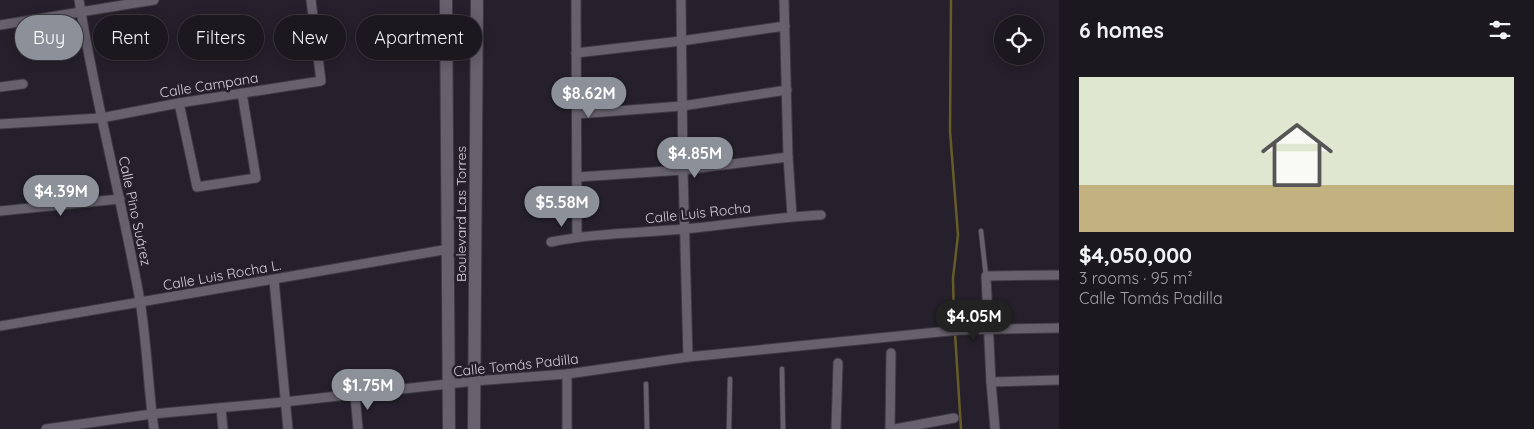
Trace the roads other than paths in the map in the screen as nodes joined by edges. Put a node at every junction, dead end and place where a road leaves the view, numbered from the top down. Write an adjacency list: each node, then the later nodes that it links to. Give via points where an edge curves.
1 (79, 0): 9 (street, Calle Pino Suárez)
2 (154, 0): 9 (street)
3 (310, 0): 17 (street, Calle Campana, via 320,81)
4 (446, 0): 34 (street, Boulevard Las Torres)
5 (476, 0): 49 (street, Boulevard Las Torres)
6 (576, 0): 13 (street)
7 (681, 0): 12 (street)
8 (784, 0): 11 (street)
9 (81, 13): 10 (street); 21 (street, Calle Pino Suárez)
10 (0, 25)
11 (785, 26): 12 (street); 16 (street)
12 (681, 41): 13 (street); 19 (street)
13 (576, 53): 20 (street)
14 (23, 84): 15 (street)
15 (0, 87)
16 (787, 90): 19 (street); 23 (street)
17 (242, 93): 18 (street, Calle Campana); 18 (street, via 256,178 197,186)
18 (179, 103): 21 (street, Calle Campana)
19 (682, 106): 20 (street); 24 (street)
20 (577, 114): 25 (street)
21 (101, 118): 22 (street, Calle Campana); 26 (street, Calle Pino Suárez)
22 (0, 124)
23 (788, 157): 24 (street); 29 (street)
24 (683, 170): 25 (street); 30 (street)
25 (578, 177): 32 (street)
26 (120, 199): 27 (street); 38 (street, Calle Pino Suárez)
27 (0, 211)
28 (821, 215): 29 (street, Calle Luis Rocha)
29 (792, 216): 30 (street, Calle Luis Rocha)
30 (685, 229): 32 (street, Calle Luis Rocha); 43 (street)
31 (981, 231): 36 (lane)
32 (577, 237): 33 (street, Calle Luis Rocha)
33 (551, 242)
34 (449, 249): 37 (street, Calle Luis Rocha L.); 52 (street, Boulevard Las Torres)
35 (1059, 275): 36 (street)
36 (986, 276): 41 (street)
37 (274, 280): 38 (street, Calle Luis Rocha L.); 54 (street)
38 (140, 303): 39 (street, Calle Luis Rocha L.); 56 (street, Calle Pino Suárez)
39 (0, 326)
40 (1059, 328): 41 (street, Calle Tomás Padilla)
41 (988, 330): 43 (street, Calle Tomás Padilla); 50 (street)
42 (891, 353): 71 (street)
43 (688, 357): 46 (street, Calle Tomás Padilla)
44 (838, 362): 70 (street)
45 (782, 369): 69 (lane)
46 (567, 374): 49 (street, Calle Tomás Padilla); 66 (street)
47 (730, 379): 68 (lane)
48 (1059, 380): 50 (street)
49 (475, 381): 52 (street, Calle Tomás Padilla); 65 (street, Boulevard Las Torres)
50 (991, 382): 73 (street)
51 (646, 384): 67 (lane)
52 (448, 385): 53 (street, Calle Tomás Padilla); 64 (street, Boulevard Las Torres)
53 (355, 395): 54 (street, Calle Tomás Padilla); 63 (street)
54 (284, 402): 55 (street, Calle Tomás Padilla); 62 (street)
55 (221, 408): 56 (street, Calle Tomás Padilla); 61 (street)
56 (152, 414): 58 (street, Calle Tomás Padilla); 60 (street, Calle Pino Suárez)
57 (954, 418): 72 (street)
58 (66, 428): 59 (street, Calle Tomás Padilla)
59 (46, 429)
60 (154, 429)
61 (223, 429)
62 (288, 429)
63 (358, 429)
64 (449, 429)
65 (474, 429)
66 (567, 429)
67 (647, 429)
68 (729, 429)
69 (783, 429)
70 (836, 429)
71 (890, 429)
72 (895, 429)
73 (995, 429)

